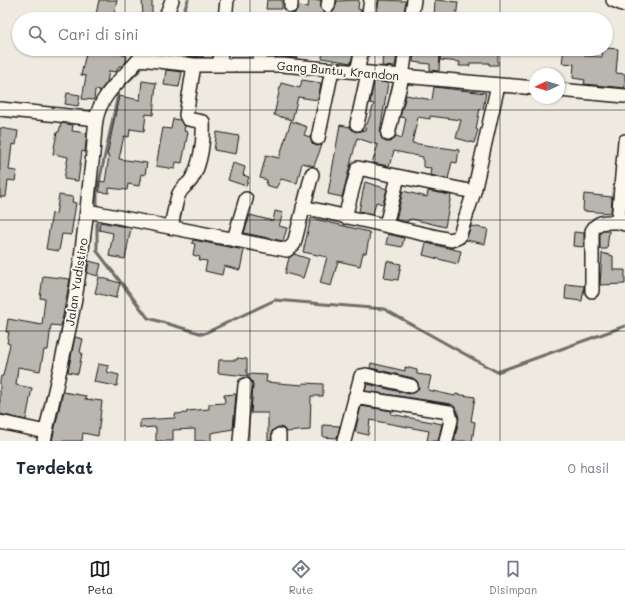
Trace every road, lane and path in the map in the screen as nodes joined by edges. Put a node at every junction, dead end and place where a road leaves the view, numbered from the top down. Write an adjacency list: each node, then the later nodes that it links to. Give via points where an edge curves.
1 (172, 0): 7 (street)
2 (227, 0): 8 (street)
3 (371, 0): 9 (street)
4 (414, 0): 10 (street)
5 (613, 0): 6 (street)
6 (625, 5)
7 (168, 12)
8 (226, 12)
9 (369, 12)
10 (412, 12)
11 (141, 56): 28 (street, Jalan Yudistiro, via 104,100)
12 (153, 56): 17 (street, Gang Buntu, Krandon)
13 (221, 56): 18 (street)
14 (260, 56): 19 (street)
15 (362, 56): 21 (street)
16 (405, 56): 22 (street)
17 (194, 64): 18 (street, Gang Buntu, Krandon); 42 (street, via 186,115 188,119 203,122 204,130 197,168 191,181 183,186 178,196)
18 (220, 65): 19 (street, Gang Buntu, Krandon)
19 (259, 65): 20 (street, Gang Buntu, Krandon)
20 (332, 70): 21 (street, Gang Buntu, Krandon); 31 (street)
21 (362, 72): 22 (street, Gang Buntu, Krandon); 29 (street)
22 (402, 76): 23 (street, Gang Buntu, Krandon); 30 (street)
23 (498, 85): 24 (street, Gang Buntu, Krandon); 35 (street)
24 (529, 88)
25 (565, 91): 26 (street)
26 (625, 96)
27 (0, 109): 28 (street)
28 (96, 120): 38 (street, Jalan Yudistiro)
29 (357, 124)
30 (388, 134)
31 (318, 138)
32 (625, 141): 40 (street, via 619,199)
33 (312, 174): 37 (street)
34 (398, 177): 35 (street); 39 (street, via 357,168); 41 (street)
35 (474, 192): 41 (street, via 459,237 454,240)
36 (246, 199): 43 (street)
37 (303, 207): 39 (street); 43 (street, via 294,244 289,250)
38 (87, 211): 42 (street); 49 (street, Jalan Yudistiro, via 69,331)
39 (345, 216): 41 (street)
40 (622, 223): 44 (street, via 601,222 595,225 592,231)
41 (386, 226)
42 (171, 227): 43 (street)
43 (234, 239)
44 (592, 291)
45 (245, 385): 50 (street)
46 (411, 386): 47 (street, via 363,375)
47 (354, 397): 51 (street); 52 (street, via 449,412 451,420)
48 (0, 422): 49 (street)
49 (45, 437)
50 (240, 441)
51 (344, 441)
52 (446, 441)

